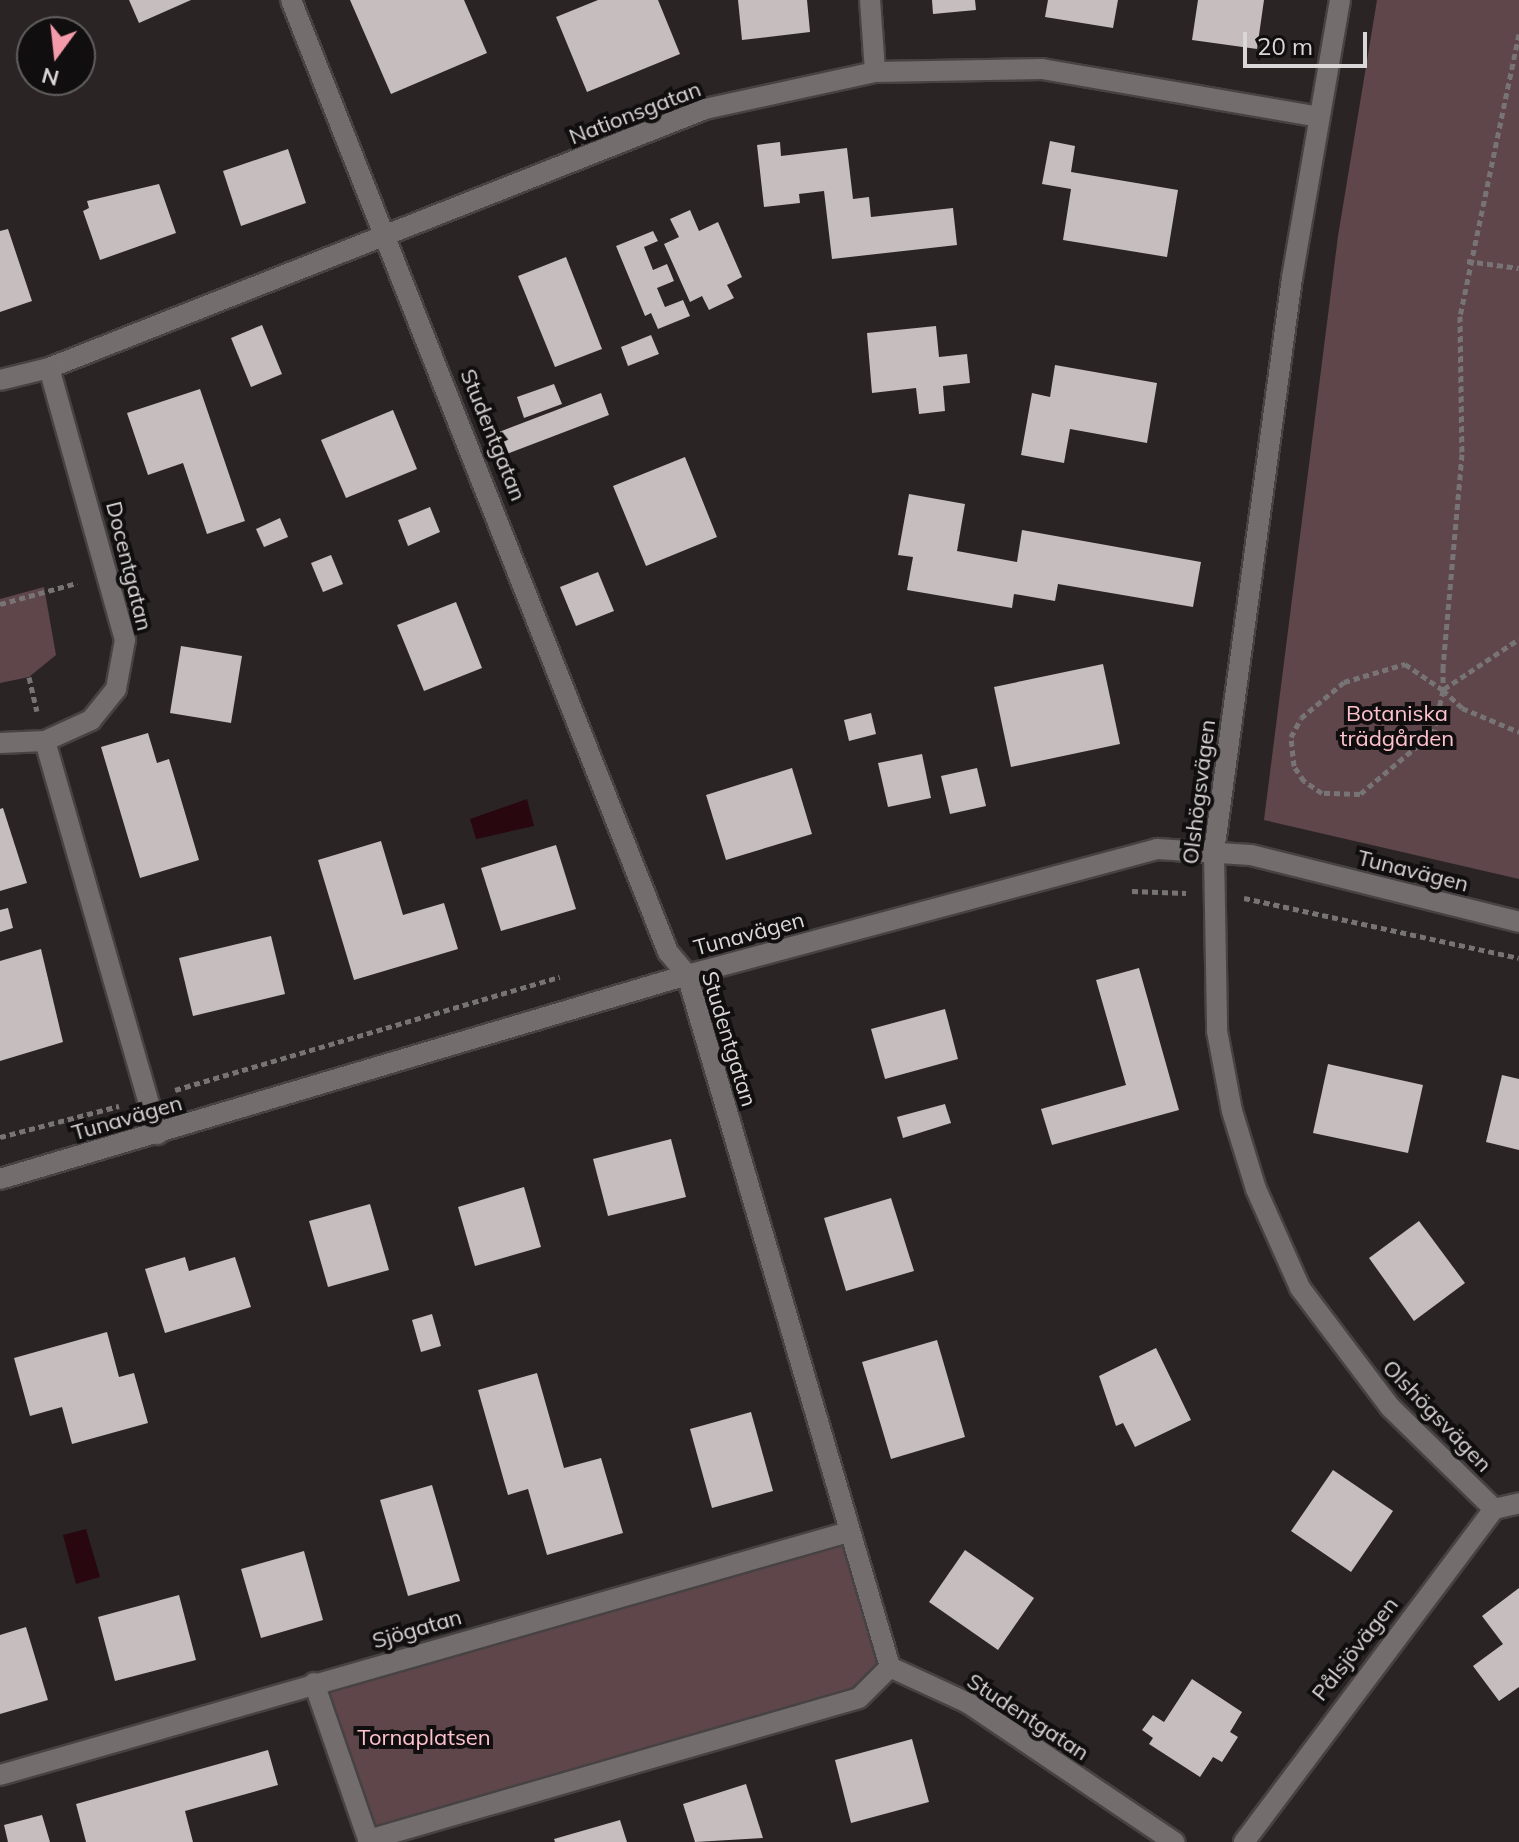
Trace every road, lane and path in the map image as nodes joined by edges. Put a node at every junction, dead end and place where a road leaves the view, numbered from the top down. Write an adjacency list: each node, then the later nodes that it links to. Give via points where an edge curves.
1 (291, 0): 7 (street, Studentgatan)
2 (870, 0): 5 (street)
3 (1340, 0): 6 (street, Olshögsvägen)
4 (1519, 34): 8 (path)
5 (875, 72): 6 (street, Nationsgatan, via 1042,69); 7 (street, Nationsgatan, via 705,109)
6 (1319, 117): 19 (street, Olshögsvägen)
7 (388, 237): 10 (street, Nationsgatan); 24 (street, Studentgatan, via 668,952)
8 (1467, 261): 9 (path); 15 (path, via 1457,378 1462,454)
9 (1519, 268)
10 (49, 368): 11 (street, Nationsgatan); 12 (street, Docentgatan)
11 (0, 380)
12 (109, 574): 13 (path); 17 (street, Docentgatan, via 125,640 116,689 91,720)
13 (0, 604)
14 (1519, 639): 15 (path)
15 (1443, 690): 15 (path, via 1434,732 1360,794 1322,793 1294,766 1291,737 1301,718 1344,682 1405,664); 16 (path, via 1462,708)
16 (1519, 732)
17 (45, 741): 18 (street, Docentgatan); 25 (street)
18 (0, 743)
19 (1214, 852): 21 (street, Olshögsvägen); 22 (street, Tunavägen); 24 (street, Tunavägen, via 1157,849)
20 (1119, 894): 21 (path)
21 (1212, 894): 23 (path, via 1270,901); 28 (street, Olshögsvägen, via 1217,1031 1232,1111 1256,1189 1300,1288 1390,1407)
22 (1519, 922)
23 (1519, 958)
24 (687, 975): 25 (street, Tunavägen); 29 (street, Studentgatan)
25 (158, 1134): 26 (street, Tunavägen)
26 (0, 1179)
27 (1519, 1503): 28 (street)
28 (1494, 1509): 35 (street, Pålsjövägen)
29 (848, 1532): 30 (street, Studentgatan); 31 (street, Sjögatan)
30 (890, 1667): 33 (street, via 859,1698); 34 (street, Studentgatan, via 968,1703)
31 (314, 1683): 32 (street, Sjögatan); 33 (street)
32 (0, 1775)
33 (369, 1841)
34 (1174, 1842)
35 (1244, 1842)

